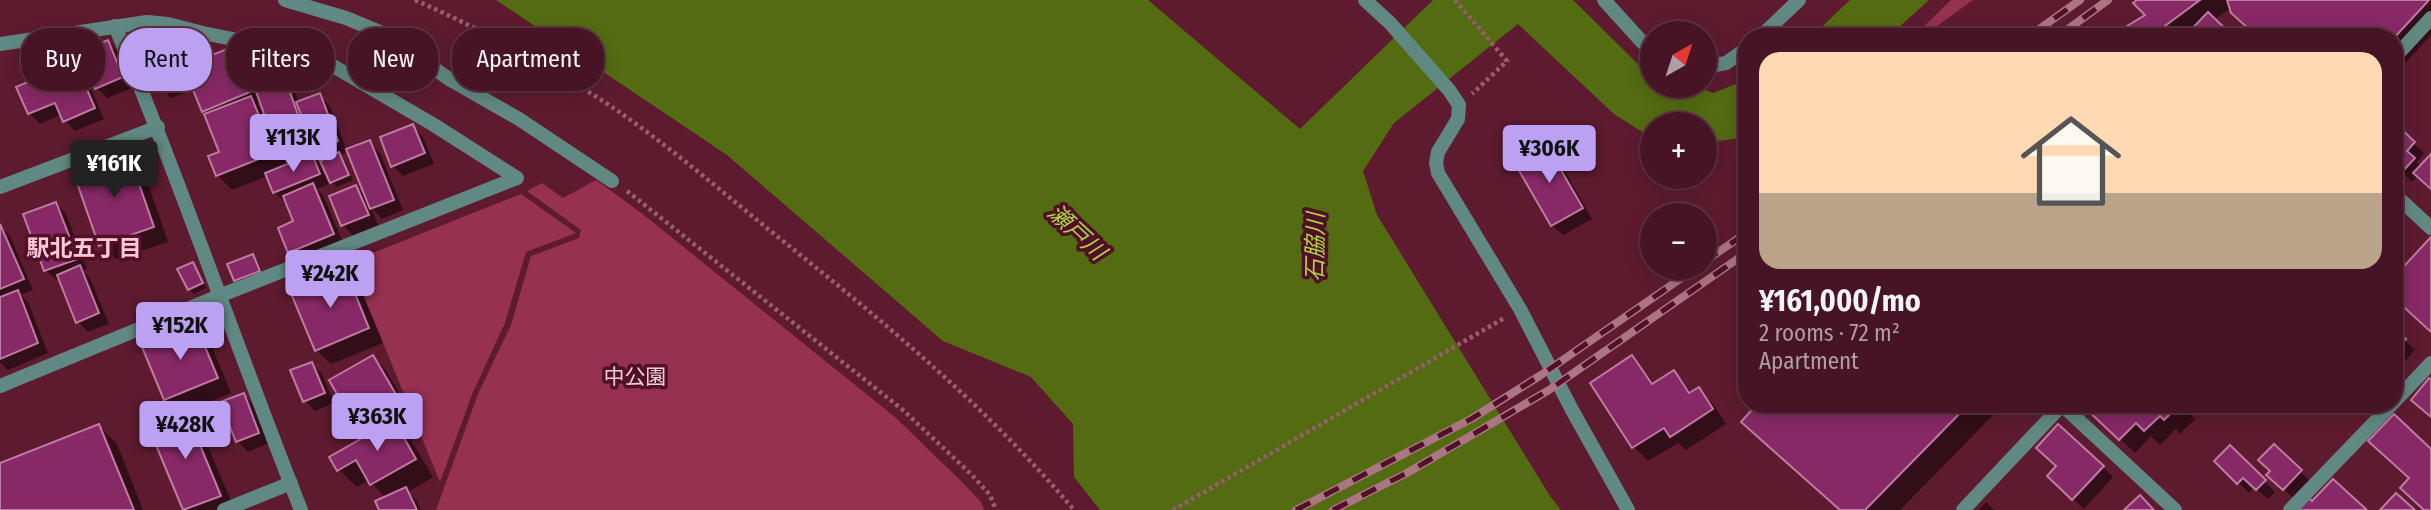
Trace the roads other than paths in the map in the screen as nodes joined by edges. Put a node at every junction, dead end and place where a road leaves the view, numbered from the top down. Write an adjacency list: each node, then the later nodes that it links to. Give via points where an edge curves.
1 (285, 0): 14 (street, via 387,35)
2 (1365, 0): 28 (street, via 1459,105 1458,119 1438,152 1438,173 1520,309)
3 (1604, 0): 8 (street)
4 (1799, 0): 7 (street)
5 (2431, 19): 10 (street)
6 (115, 26): 9 (street); 13 (street); 18 (street, via 168,24 317,56 517,178)
7 (1769, 28)
8 (1640, 40)
9 (0, 44)
10 (2403, 49)
11 (1738, 55): 12 (street)
12 (1717, 65)
13 (158, 127): 15 (street); 18 (street)
14 (612, 181)
15 (0, 187)
16 (2403, 202): 17 (street)
17 (2431, 228)
18 (219, 296): 20 (street); 25 (street)
19 (2431, 363): 21 (street)
20 (0, 386)
21 (2403, 392)
22 (2054, 413): 29 (street)
23 (2071, 413): 30 (street)
24 (2383, 413): 31 (street)
25 (290, 483): 26 (street); 27 (street)
26 (224, 510)
27 (301, 510)
28 (1628, 510)
29 (1963, 510)
30 (2175, 510)
31 (2290, 510)

